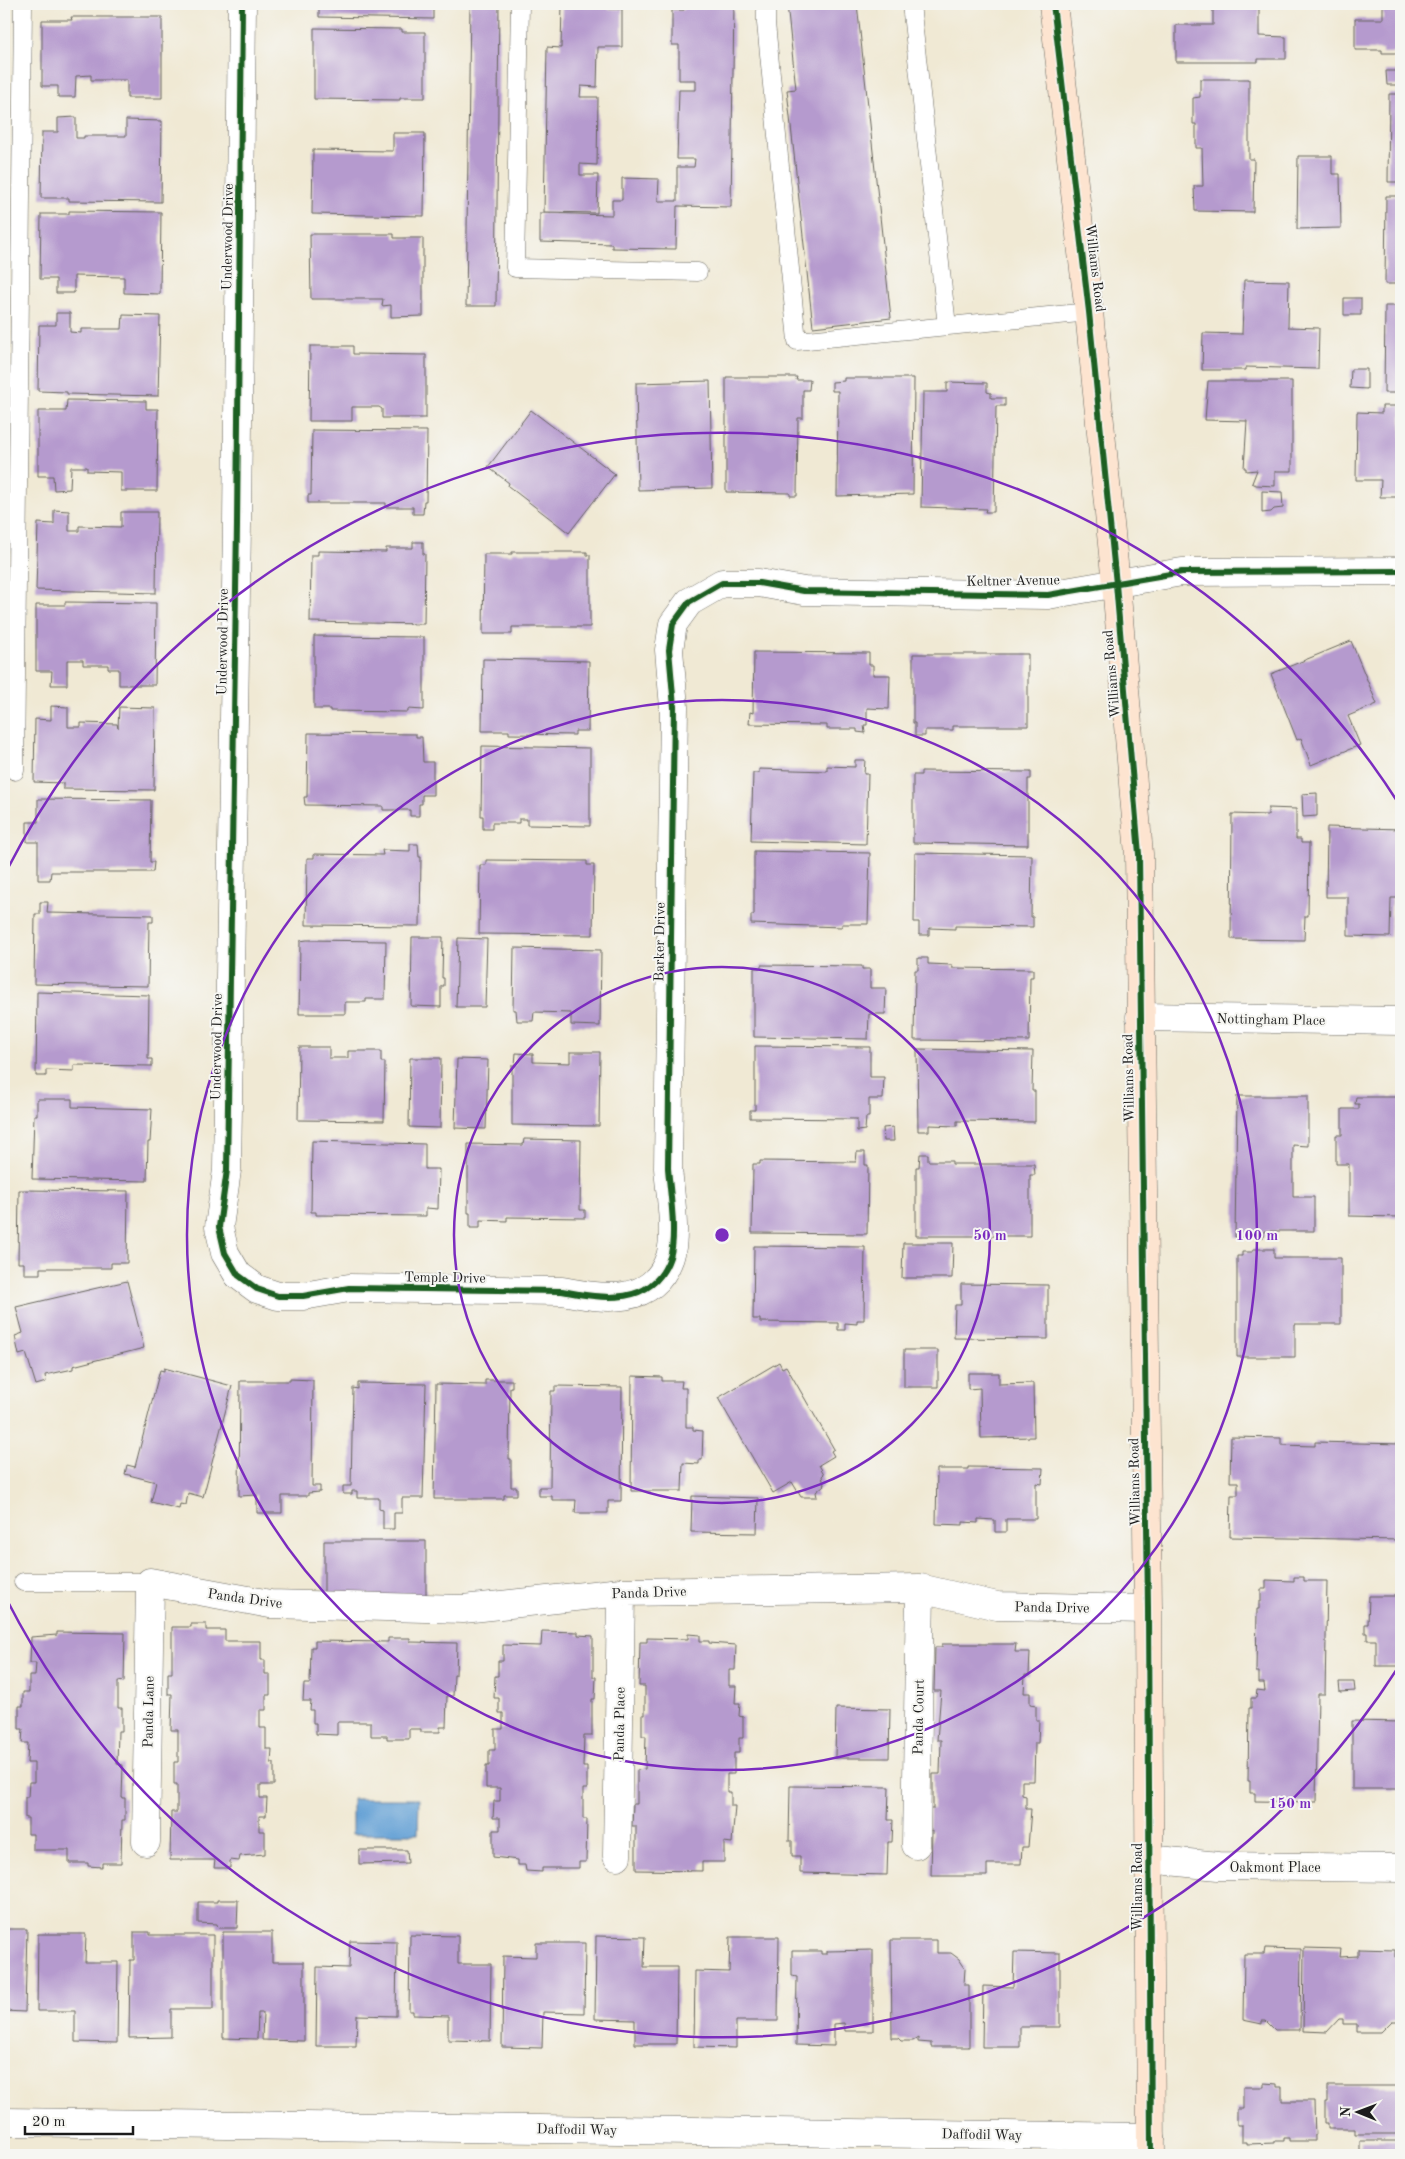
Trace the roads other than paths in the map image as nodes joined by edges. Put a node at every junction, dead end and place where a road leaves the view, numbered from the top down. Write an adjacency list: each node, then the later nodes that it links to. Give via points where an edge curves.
1 (23, 4): 13 (lane)
2 (242, 4): 16 (street, Underwood Drive, via 227,1160 219,1227 224,1253)
3 (520, 4): 7 (lane, via 515,268)
4 (766, 4): 9 (lane, via 797,341)
5 (911, 4): 9 (lane)
6 (1053, 4): 8 (street, Williams Road)
7 (698, 272)
8 (1089, 312): 9 (lane); 11 (street, Williams Road)
9 (947, 326)
10 (1401, 572): 11 (street, Keltner Avenue, via 1182,572)
11 (1116, 584): 12 (street, Keltner Avenue, via 1048,595 804,590 759,583 722,583); 14 (street, Williams Road, via 1139,854)
12 (689, 602): 17 (street, Barker Drive, via 673,624 669,650 674,707 668,1168 673,1224 670,1256)
13 (15, 771)
14 (1140, 1017): 15 (street, Nottingham Place); 22 (street, Williams Road)
15 (1401, 1021)
16 (238, 1275): 17 (street, Temple Drive, via 257,1289 278,1296 303,1296 349,1288 562,1291 593,1297 626,1297)
17 (655, 1284)
18 (23, 1582): 19 (lane)
19 (150, 1582): 21 (street, Panda Drive, via 270,1604 462,1609); 23 (street, Panda Lane)
20 (920, 1588): 21 (street, Panda Drive); 22 (street, Panda Drive, via 997,1606); 24 (street, Panda Court)
21 (622, 1592): 25 (street, Panda Place)
22 (1148, 1609): 26 (street, Williams Road)
23 (146, 1842)
24 (916, 1845)
25 (617, 1856)
26 (1149, 1859): 27 (street, Oakmont Place, via 1218,1866); 29 (street, Williams Road)
27 (1401, 1868)
28 (4, 2122): 29 (street, Daffodil Way)
29 (1151, 2146)

